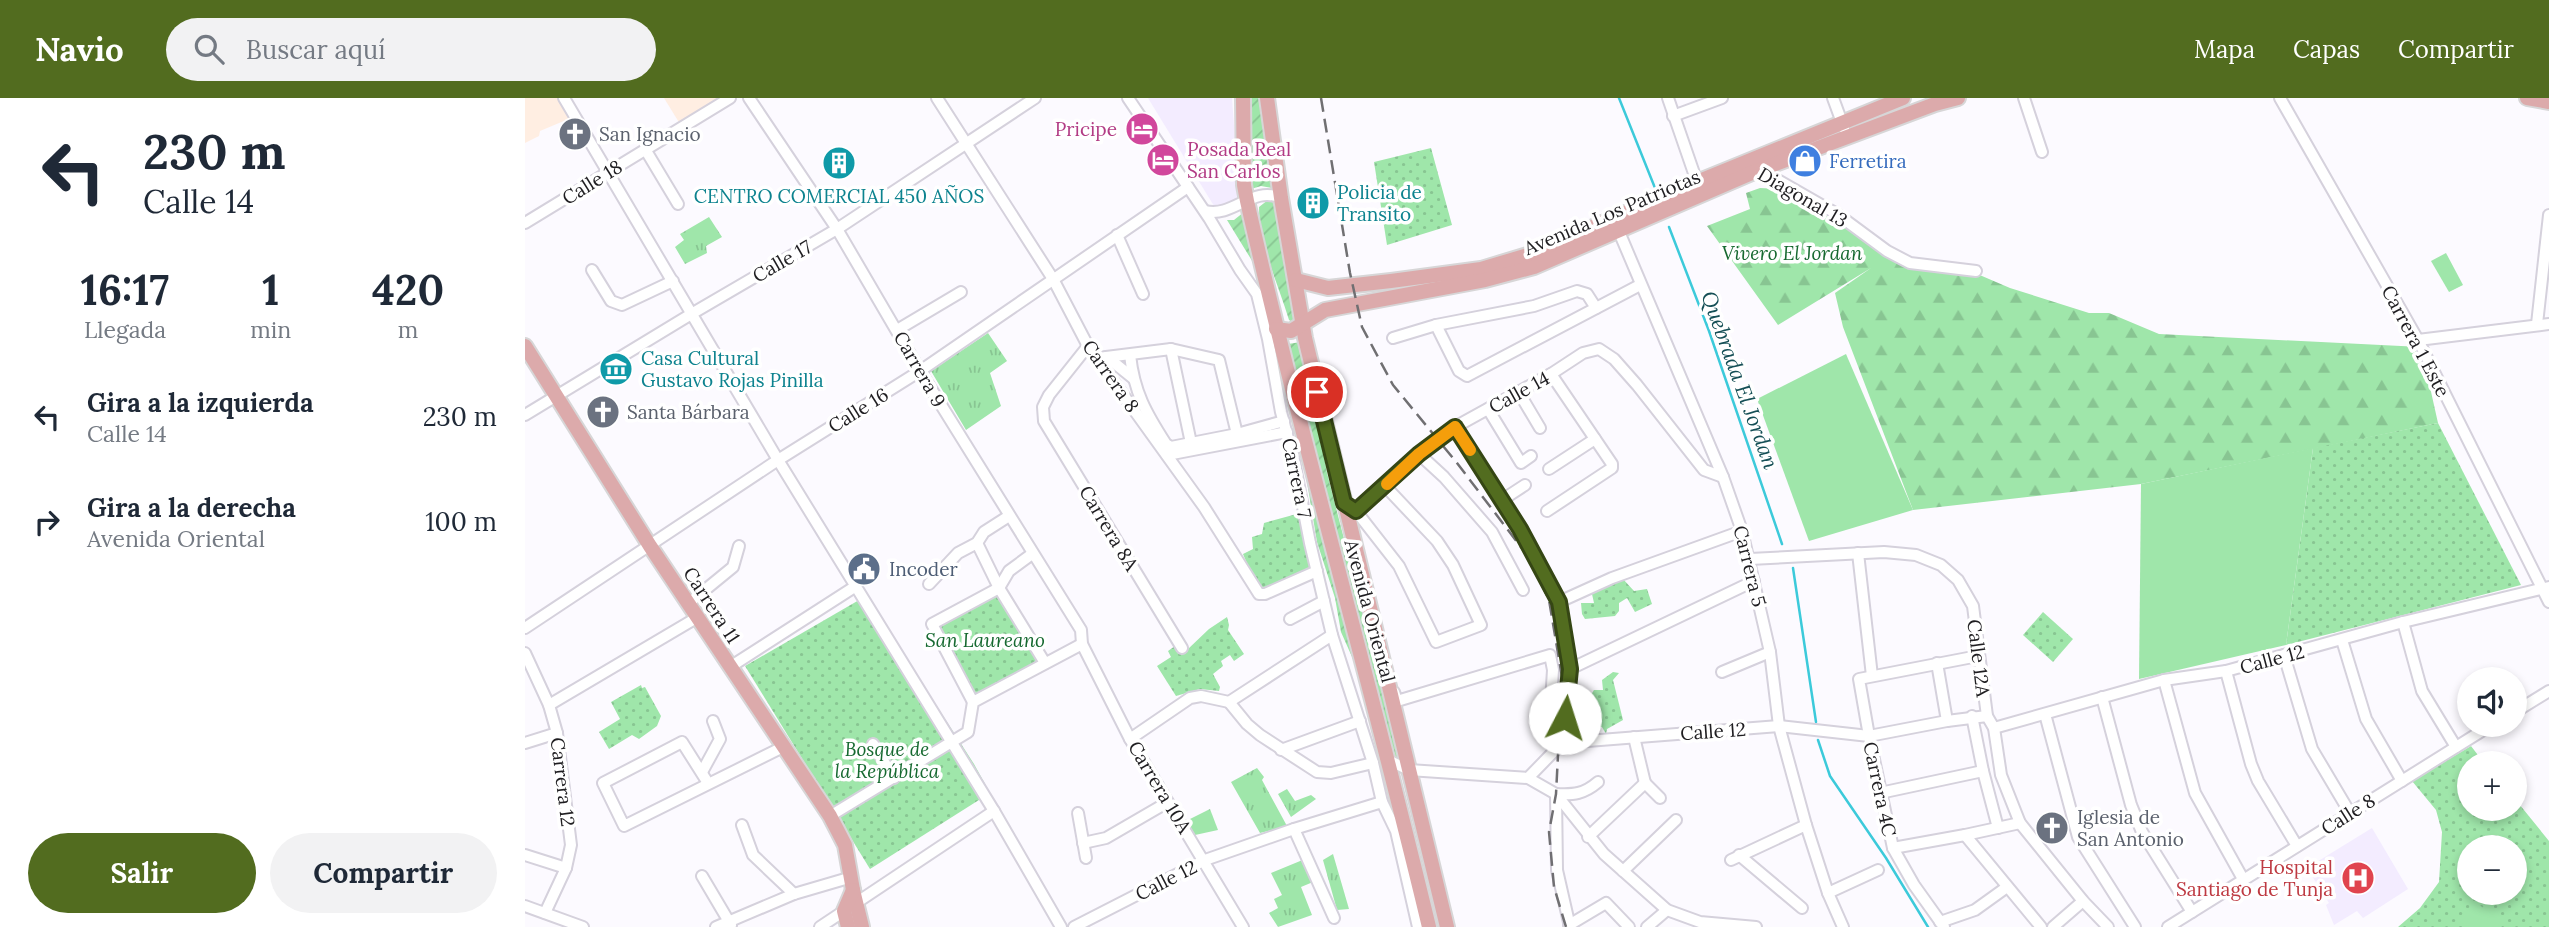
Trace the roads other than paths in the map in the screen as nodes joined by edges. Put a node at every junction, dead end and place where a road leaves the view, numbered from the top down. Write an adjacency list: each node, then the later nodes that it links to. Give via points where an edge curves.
1 (564, 98): 26 (street)
2 (730, 98): 23 (street, Calle 18)
3 (748, 98): 36 (street, Carrera 9)
4 (937, 98): 22 (street, Carrera 8)
5 (1035, 98): 22 (street, Calle 17)
6 (1128, 98): 27 (street, Carrera 7)
7 (1243, 98): 30 (main road, Avenida Oriental)
8 (1267, 98): 29 (main road, Avenida Oriental)
9 (1668, 98): 19 (street)
10 (1723, 98): 19 (street)
11 (1833, 98): 20 (street)
12 (1903, 98): 20 (main road, Avenida Los Patriotas)
13 (1958, 98): 17 (main road, Avenida Los Patriotas)
14 (2024, 98): 24 (street)
15 (2280, 98): 56 (street, Carrera 1 Este)
16 (2526, 98): 18 (main road)
17 (1931, 102): 21 (main road, Avenida Los Patriotas)
18 (2549, 102)
19 (1673, 116): 28 (street)
20 (1842, 121): 21 (street); 25 (main road, Avenida Los Patriotas)
21 (1847, 137): 25 (main road, Avenida Los Patriotas)
22 (967, 144): 36 (street, Calle 17); 41 (street, Carrera 8)
23 (645, 149): 26 (street, Calle 18); 31 (street)
24 (2042, 152)
25 (1751, 166): 28 (main road, Avenida Los Patriotas); 28 (main road, Avenida Los Patriotas); 40 (street, Diagonal 13, via 1837,214 1910,263)
26 (608, 172): 34 (street, Calle 18); 43 (street)
27 (1188, 187): 32 (street, Carrera 7); 37 (street, Calle 16)
28 (1690, 190): 35 (main road, Avenida Los Patriotas)
29 (1280, 198): 30 (street, via 1263,193); 42 (main road, Avenida Oriental)
30 (1247, 201): 32 (street, via 1215,214); 53 (main road, Avenida Oriental)
31 (678, 204)
32 (1205, 211): 49 (street, Carrera 7, via 1257,294)
33 (2549, 215): 38 (street)
34 (525, 223)
35 (1616, 225): 42 (main road, Avenida Los Patriotas, via 1481,269 1328,288); 44 (street, Carrera 5); 50 (main road, Avenida Los Patriotas, via 1534,267 1336,307)
36 (837, 229): 48 (street, Calle 17); 54 (street, Carrera 9)
37 (1117, 235): 41 (street, Calle 16); 46 (street)
38 (2546, 264): 51 (street)
39 (592, 270): 43 (street, via 611,301 622,305)
40 (1976, 271)
41 (1053, 279): 58 (street, Carrera 8); 62 (street, Calle 16)
42 (1296, 280): 50 (main road, Avenida Oriental)
43 (673, 281): 48 (street)
44 (1640, 285): 47 (street); 80 (street, Carrera 5)
45 (961, 292): 54 (street)
46 (1143, 294)
47 (1596, 308): 52 (street, via 1587,294 1577,291 1534,306); 52 (street, via 1467,376 1459,371)
48 (693, 313): 66 (street, Calle 17); 78 (street)
49 (1263, 319): 53 (street); 69 (street, Carrera 7)
50 (1303, 323): 53 (main road, Avenida Los Patriotas, via 1291,331); 84 (main road, Avenida Oriental)
51 (2543, 324): 56 (street)
52 (1436, 325): 55 (street)
53 (1276, 329): 152 (main road, Avenida Oriental)
54 (897, 330): 62 (street, Carrera 9)
55 (1393, 338)
56 (2418, 340): 99 (street, Carrera 1 Este)
57 (525, 346): 66 (main road, Carrera 11)
58 (1088, 346): 61 (street, Carrera 8); 112 (street, Carrera 8A, via 1042,407 1044,421)
59 (1171, 349): 60 (street); 72 (street, via 1219,360); 74 (street)
60 (1130, 355): 61 (street); 64 (street)
61 (1102, 358): 64 (street); 75 (street, Carrera 8)
62 (920, 371): 78 (street, Calle 16); 86 (street, Carrera 9)
63 (1551, 374): 65 (street, Calle 14); 73 (street); 80 (street, Calle 14, via 1583,353 1599,349 1637,385 1704,470)
64 (1133, 378): 75 (street, via 1144,410)
65 (1518, 391): 67 (street, Calle 14); 71 (street)
66 (555, 396): 68 (street, Calle 17); 89 (main road, Carrera 11)
67 (1488, 409): 70 (street, Calle 14); 77 (street, via 1521,463)
68 (525, 415)
69 (1286, 426): 72 (street); 75 (street); 94 (street, Carrera 7)
70 (1455, 427): 76 (street, Calle 14); 83 (street)
71 (1540, 428)
72 (1237, 434): 74 (street)
73 (1595, 439): 79 (street); 85 (street, via 1612,468)
74 (1191, 443): 75 (street)
75 (1169, 451): 94 (street, Carrera 8, via 1259,594)
76 (1419, 454): 82 (street, Calle 14); 100 (street, via 1492,532)
77 (1531, 456)
78 (778, 460): 89 (street, Calle 16); 97 (street)
79 (1549, 469)
80 (1723, 477): 87 (street, Carrera 5)
81 (1525, 485): 83 (street)
82 (1385, 486): 84 (street, Calle 14); 84 (street, via 1437,541 1481,625 1436,642 1399,566)
83 (1502, 500): 102 (street)
84 (1350, 507): 125 (main road, Avenida Oriental)
85 (1548, 511)
86 (1009, 516): 88 (street, via 984,531); 92 (street, Carrera 9)
87 (1742, 531): 93 (street, Carrera 5); 102 (street)
88 (977, 543): 96 (street, via 958,553); 98 (street)
89 (650, 546): 104 (main road, Carrera 11); 108 (street, Calle 16)
90 (739, 546): 104 (street, via 733,566)
91 (1858, 553): 93 (street, Calle 12A); 116 (street, Calle 12A, via 1916,555 1941,565 1958,580 1973,606); 123 (street)
92 (1032, 554): 98 (street, via 1009,572); 111 (street, Carrera 9, via 1081,630)
93 (1750, 559): 95 (street, Carrera 5)
94 (1317, 572): 101 (street, Carrera 7)
95 (1754, 581): 113 (street, Carrera 5); 120 (street)
96 (929, 584)
97 (856, 586): 119 (street); 146 (street)
98 (999, 588): 117 (street); 128 (street, via 932,624)
99 (2546, 588): 103 (street, Carrera 1 Este); 107 (street, Calle 12)
100 (1523, 590)
101 (1324, 601): 106 (street); 109 (street, Carrera 7)
102 (1559, 602): 120 (street)
103 (2549, 602)
104 (689, 603): 105 (main road, Carrera 11)
105 (698, 617): 119 (main road, Carrera 11); 130 (street)
106 (1290, 619)
107 (2403, 622): 110 (street, Calle 12); 150 (street, via 2422,691)
108 (525, 628)
109 (1332, 635): 129 (street); 137 (street, Avenida Oriental)
110 (2342, 640): 115 (street, Calle 12); 159 (street, via 2366,719)
111 (1081, 644): 117 (street); 144 (street, Carrera 10A)
112 (1182, 648)
113 (1770, 652): 122 (street); 138 (street, Carrera 5)
114 (525, 653): 130 (street, Carrera 12)
115 (2284, 655): 121 (street, Calle 12); 170 (street, via 2312,749)
116 (1978, 656): 118 (street); 134 (street, Calle 12A)
117 (1045, 663): 128 (street)
118 (1937, 663): 123 (street); 136 (street)
119 (730, 667): 149 (main road, Carrera 11)
120 (1570, 669): 147 (street)
121 (2225, 671): 124 (street, Calle 12); 181 (street, via 2251,764)
122 (1722, 672)
123 (1872, 676): 141 (street, Carrera 4C, via 1859,679)
124 (2164, 680): 127 (street, Calle 12); 190 (street, via 2195,793)
125 (1388, 682): 147 (street, via 1393,682 1397,701 1551,655 1550,742); 154 (main road, Avenida Oriental)
126 (2549, 691): 131 (street)
127 (2102, 697): 132 (street, Calle 12); 199 (street, via 2142,832)
128 (973, 702): 146 (street, via 968,732)
129 (1229, 702): 144 (street, via 1190,698); 151 (street, via 1247,724)
130 (549, 705): 140 (street, Carrera 12)
131 (2527, 705)
132 (2045, 714): 139 (street, Calle 12); 224 (street, via 2078,837)
133 (1972, 716): 134 (street, Calle 12); 136 (street, Calle 12); 155 (street, Calle 12A)
134 (1987, 716): 139 (street, Calle 12A)
135 (713, 720): 156 (street, via 720,739)
136 (1947, 720): 141 (street, Calle 12)
137 (1360, 721): 151 (street); 153 (street, Avenida Oriental)
138 (1779, 726): 141 (street, Calle 12); 142 (street, Calle 12); 175 (street, Carrera 5)
139 (1994, 728): 173 (street, Calle 12A, via 2001,775)
140 (558, 733): 145 (street); 186 (street, Carrera 12, via 571,845)
141 (1868, 736): 163 (street, Carrera 4C)
142 (1634, 737): 147 (street, Calle 12); 162 (street)
143 (2472, 737): 150 (street, Calle 8)
144 (1130, 739): 166 (street, Carrera 10A)
145 (525, 743)
146 (953, 743): 157 (street); 168 (street)
147 (1562, 743): 158 (street)
148 (873, 744): 157 (street)
149 (783, 747): 161 (street); 171 (main road, Carrera 11)
150 (2456, 747): 159 (street, Calle 8)
151 (1282, 750): 153 (street, via 1322,774)
152 (1389, 761): 154 (street); 215 (main road, Avenida Oriental)
153 (1373, 763): 167 (street, Avenida Oriental)
154 (1409, 770): 158 (street); 216 (main road, Avenida Oriental)
155 (1983, 771): 163 (street); 176 (street, Calle 12A)
156 (702, 772): 161 (street); 161 (street, via 682,742 603,783 624,826)
157 (894, 778): 171 (street)
158 (1528, 778): 164 (street)
159 (2402, 781): 170 (street, Calle 8)
160 (1598, 782): 164 (street, via 1575,795)
161 (708, 783)
162 (1646, 783): 165 (street); 179 (street)
163 (1880, 793): 182 (street, Carrera 4C)
164 (1556, 794): 179 (street); 205 (street, via 1557,870)
165 (1660, 798)
166 (1168, 802): 180 (street, via 1106,838); 185 (street, Carrera 10A)
167 (1382, 802): 177 (street, Calle 12); 214 (street, Avenida Oriental, via 1396,831)
168 (994, 811): 194 (street); 211 (street)
169 (1078, 813): 180 (street)
170 (2350, 813): 181 (street, Calle 8)
171 (830, 816): 194 (main road, Carrera 11, via 845,845)
172 (1676, 820): 188 (street)
173 (2020, 823): 176 (street); 195 (street, Calle 12A)
174 (742, 825): 193 (street, via 753,855)
175 (1806, 825): 192 (street, Carrera 5); 197 (street, via 1735,858)
176 (1998, 828): 178 (street)
177 (1294, 829): 185 (street, Calle 12); 201 (street)
178 (1965, 835): 182 (street); 191 (street)
179 (1588, 837): 188 (street)
180 (1083, 843): 184 (street)
181 (2297, 846): 190 (street, Calle 8)
182 (1893, 848): 203 (street, Carrera 4C, via 1897,862)
183 (525, 855): 186 (street)
184 (1086, 858)
185 (1205, 860): 212 (street, Calle 12); 213 (street, Carrera 10A)
186 (566, 868): 200 (street, Carrera 12)
187 (1878, 870): 192 (street)
188 (1623, 872): 198 (street)
189 (702, 876): 202 (street)
190 (2243, 879): 199 (street, Calle 8)
191 (2007, 887): 203 (street, via 1975,911); 221 (street)
192 (1828, 893): 220 (street, Carrera 5)
193 (795, 894): 194 (street); 202 (street)
194 (851, 896): 208 (street); 209 (main road, Carrera 11); 210 (main road, Carrera 11)
195 (2083, 901): 222 (street); 223 (street, Calle 12A)
196 (525, 906): 200 (street)
197 (1802, 908)
198 (1667, 910): 204 (street); 218 (street)
199 (2192, 912): 225 (street, Calle 8)
200 (545, 913): 206 (street)
201 (1334, 918)
202 (731, 924): 207 (street)
203 (1942, 924)
204 (1698, 925): 219 (street)
205 (1569, 926): 217 (street, via 1606,903)
206 (583, 927)
207 (716, 927)
208 (820, 927)
209 (848, 927)
210 (862, 927)
211 (1061, 927)
212 (1074, 927)
213 (1244, 927)
214 (1417, 927)
215 (1429, 927)
216 (1447, 927)
217 (1629, 927)
218 (1647, 927)
219 (1756, 927)
220 (1843, 927)
221 (2041, 927)
222 (2053, 927)
223 (2108, 927)
224 (2135, 927)
225 (2168, 927)

